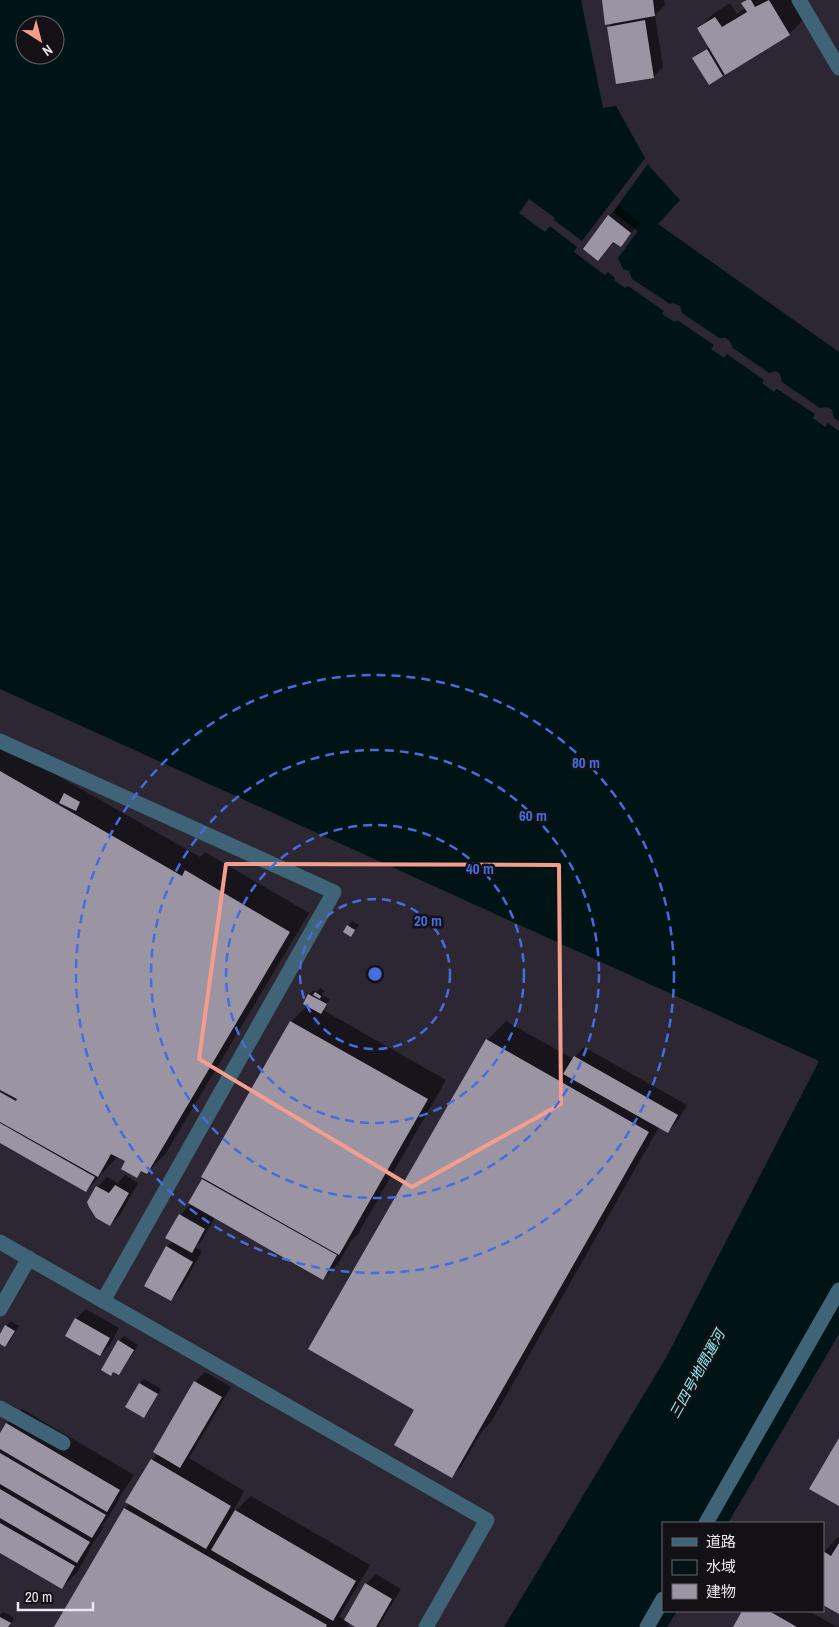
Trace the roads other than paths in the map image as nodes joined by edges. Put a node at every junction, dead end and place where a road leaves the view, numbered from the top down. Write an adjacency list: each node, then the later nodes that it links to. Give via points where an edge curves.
1 (799, 0): 2 (street)
2 (839, 68)
3 (0, 741): 7 (street, via 334,892)
4 (0, 1242): 5 (street)
5 (29, 1258): 7 (street); 8 (street)
6 (839, 1290): 11 (street)
7 (103, 1301): 13 (street, via 487,1520)
8 (0, 1309)
9 (0, 1408): 10 (street)
10 (64, 1444)
11 (707, 1522)
12 (662, 1601): 14 (street)
13 (426, 1627)
14 (647, 1627)

